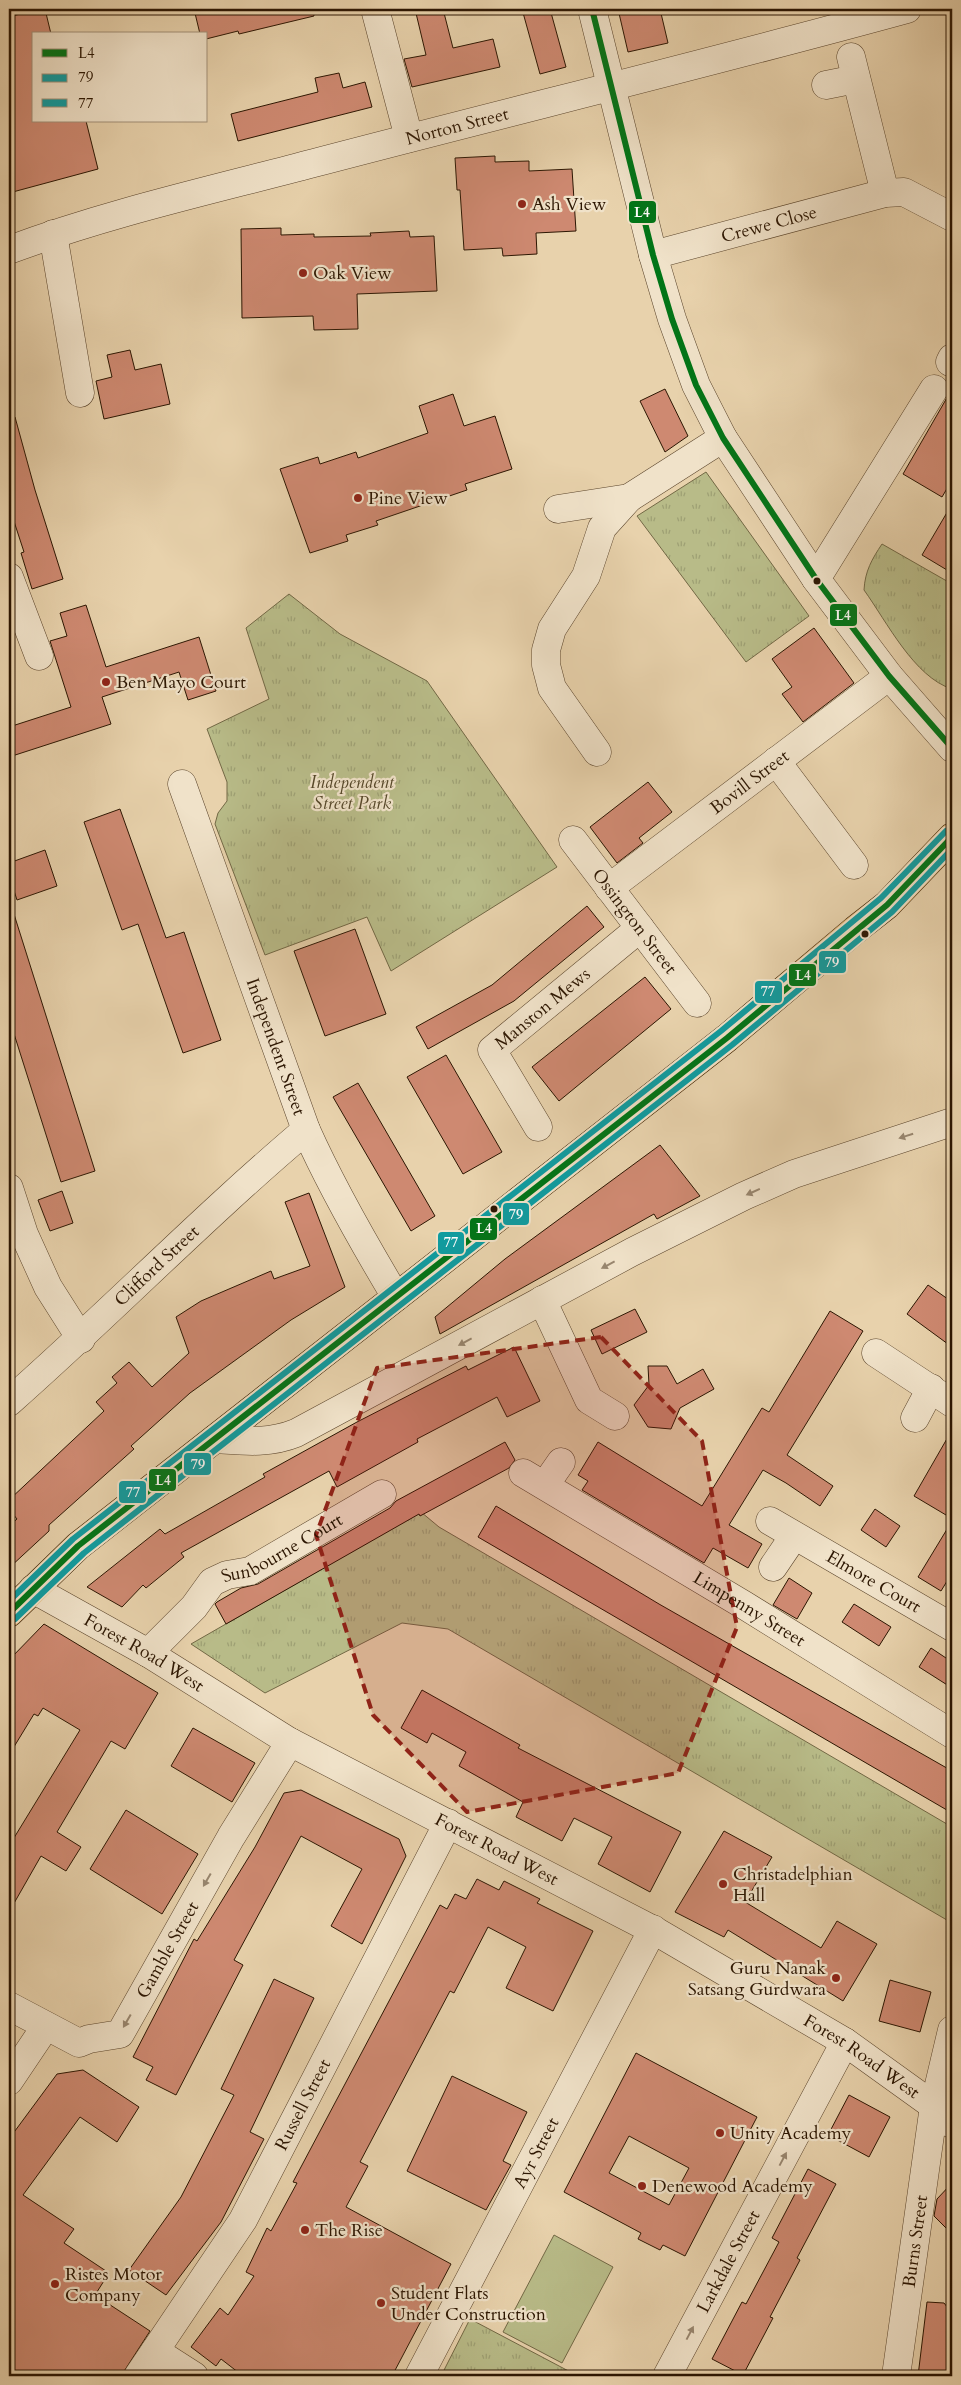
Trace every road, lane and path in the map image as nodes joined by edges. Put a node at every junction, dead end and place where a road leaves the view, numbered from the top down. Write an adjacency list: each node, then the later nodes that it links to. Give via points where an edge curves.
1 (375, 9): 6 (street)
2 (592, 9): 5 (street)
3 (907, 9): 5 (street, Norton Street)
4 (826, 85): 7 (street, via 853,68)
5 (611, 88): 6 (street, Norton Street); 11 (street)
6 (409, 138): 9 (street, Norton Street)
7 (885, 192): 8 (street, Crewe Close, via 904,192); 11 (street, Crewe Close)
8 (952, 217)
9 (53, 234): 10 (street, Norton Street); 13 (street)
10 (9, 250)
11 (653, 255): 14 (street, via 696,385)
12 (934, 389): 18 (street)
13 (80, 393)
14 (723, 438): 15 (street); 18 (street)
15 (629, 498): 16 (street); 23 (street, via 602,528 586,576 552,629 546,650 552,688)
16 (558, 508)
17 (9, 576): 19 (street)
18 (816, 579): 21 (street)
19 (17, 620): 20 (street)
20 (39, 656)
21 (889, 676): 22 (street); 24 (street, Bovill Street)
22 (952, 748)
23 (597, 752)
24 (776, 761): 28 (street); 29 (street, Bovill Street)
25 (182, 784): 34 (street, Independent Street)
26 (952, 837): 36 (main road, via 888,906 727,1038)
27 (573, 840): 29 (street, Ossington Street)
28 (854, 865)
29 (609, 888): 30 (street, Ossington Street)
30 (640, 928): 31 (street, Ossington Street); 33 (street, Manston Mews, via 492,1050)
31 (696, 1003)
32 (952, 1122): 37 (street, one-way to 37, via 794,1174 632,1252)
33 (538, 1127)
34 (306, 1130): 36 (street, Independent Street, via 342,1206); 38 (street, Clifford Street, via 249,1178)
35 (9, 1188): 38 (street, via 24,1234 48,1287)
36 (396, 1297): 44 (main road)
37 (542, 1300): 42 (street, via 589,1400); 44 (street, one-way to 44, via 296,1433 279,1440 258,1442)
38 (81, 1339): 41 (street, Clifford Street)
39 (876, 1353): 40 (street)
40 (942, 1396): 43 (street)
41 (9, 1402)
42 (615, 1416)
43 (915, 1418)
44 (215, 1439): 50 (main road, via 78,1546)
45 (561, 1462): 54 (street, Limpenny Street, via 534,1479)
46 (382, 1494): 53 (street, Sunbourne Court, via 250,1571 227,1575 212,1582 194,1607)
47 (770, 1521): 48 (street, Elmore Court)
48 (794, 1536): 49 (street); 52 (street, Elmore Court)
49 (773, 1567)
50 (33, 1589): 51 (main road); 53 (street, Forest Road West)
51 (9, 1613)
52 (952, 1627)
53 (148, 1653): 55 (street, Forest Road West)
54 (952, 1734)
55 (290, 1742): 56 (street, Forest Road West); 59 (street, Gamble Street, one-way to 59, via 231,1838 120,2034 89,2038 79,2043)
56 (448, 1823): 57 (street, Forest Road West); 64 (street, Russell Street, via 243,2220)
57 (653, 1929): 61 (street, Forest Road West); 68 (street, Ayr Street)
58 (9, 2006): 59 (street, Gamble Street)
59 (46, 2026): 62 (street)
60 (952, 2030): 63 (street, Burns Street)
61 (845, 2042): 63 (street, Forest Road West); 65 (street, Larkdale Street, one-way to 61)
62 (9, 2081)
63 (943, 2115): 69 (street, Burns Street)
64 (155, 2351): 66 (street, Russell Street); 67 (street)
65 (671, 2375)
66 (138, 2376)
67 (194, 2376)
68 (419, 2376)
69 (896, 2376)

